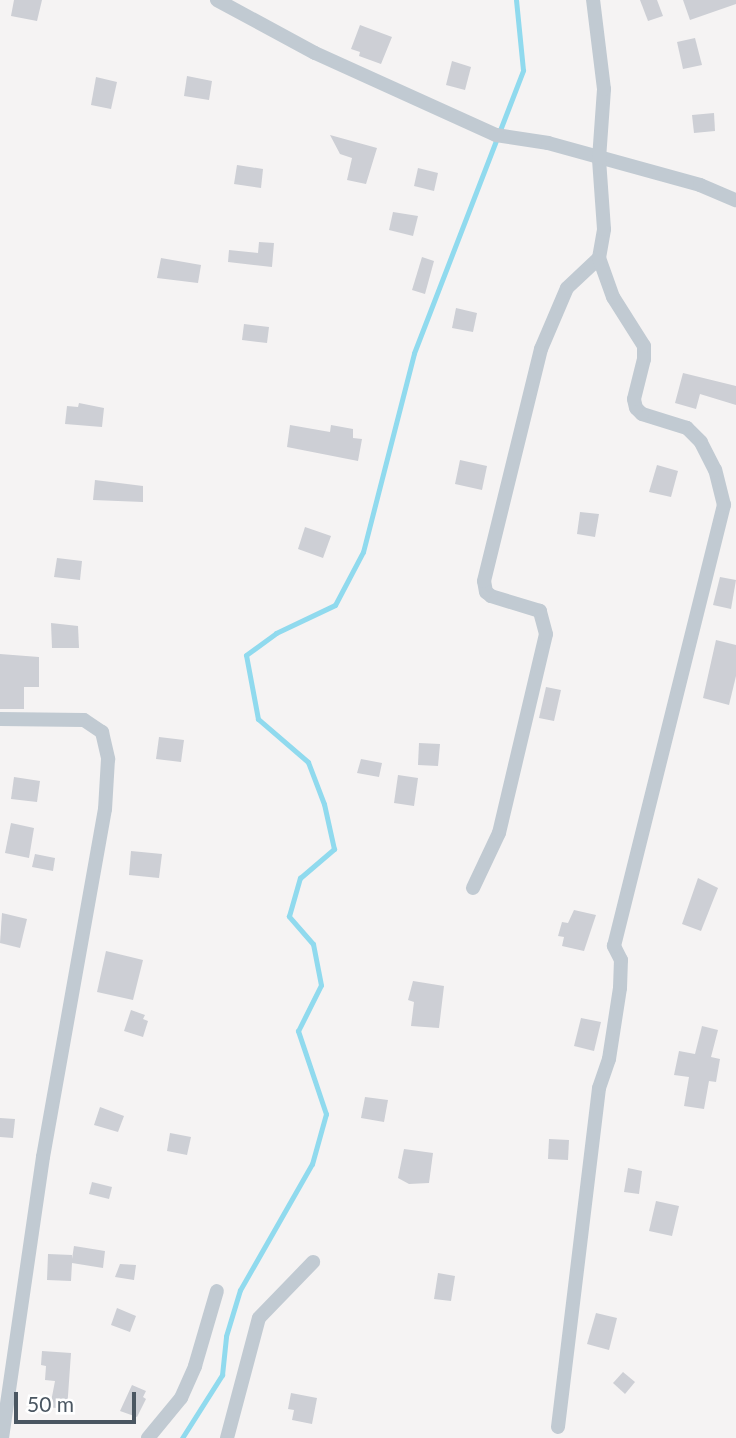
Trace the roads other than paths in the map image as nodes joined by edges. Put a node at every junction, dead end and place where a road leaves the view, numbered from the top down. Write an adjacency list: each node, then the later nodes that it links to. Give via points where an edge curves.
1 (217, 0): 3 (street, via 315,53 496,135 548,143)
2 (593, 0): 3 (street, via 604,89)
3 (599, 159): 4 (street, via 700,185); 5 (street, via 604,229)
4 (736, 200)
5 (599, 258): 7 (street, via 566,288 541,349 484,580 491,596 540,611 545,634 499,833); 10 (street, via 612,297 643,346 636,408 687,428 701,442 715,470 724,505 614,946 621,960 620,988 609,1059 598,1088)
6 (0, 719): 11 (street, via 83,720 102,732 108,760 105,809 43,1157)
7 (473, 888)
8 (313, 1262): 13 (street, via 259,1318)
9 (217, 1291): 12 (street, via 181,1398)
10 (558, 1427)
11 (2, 1438)
12 (148, 1438)
13 (227, 1438)

